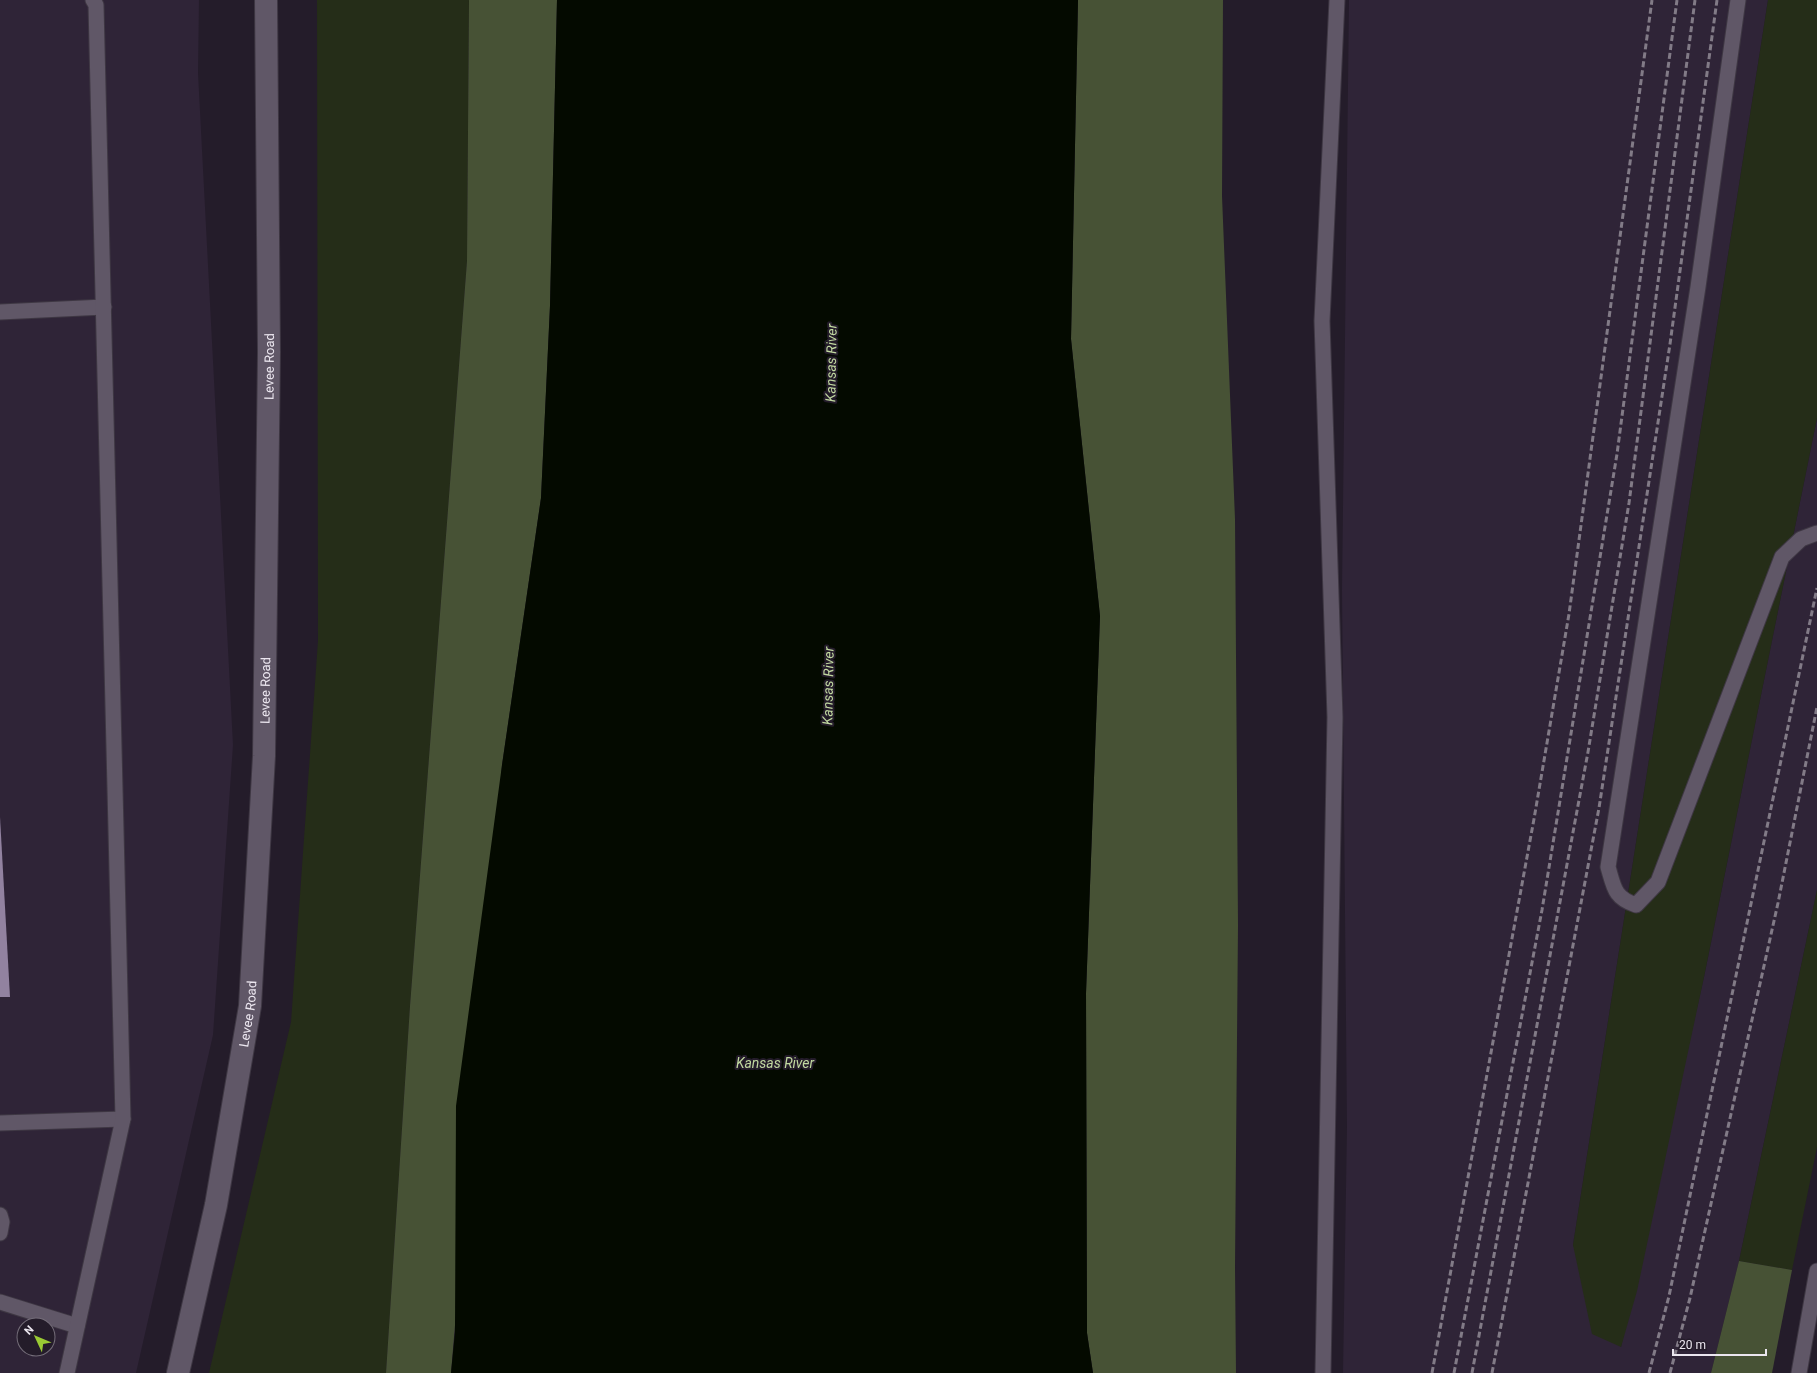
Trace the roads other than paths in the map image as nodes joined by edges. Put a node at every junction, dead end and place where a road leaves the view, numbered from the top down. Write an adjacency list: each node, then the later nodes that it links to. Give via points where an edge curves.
1 (93, 0): 5 (lane, via 96,5)
2 (266, 0): 16 (street, Levee Road, via 269,352 264,756 250,1006 216,1205)
3 (1337, 0): 17 (lane, via 1322,321 1335,717)
4 (1738, 0): 7 (lane, via 1698,287 1608,867 1614,888 1624,901 1636,906 1658,882 1782,557 1801,539)
5 (104, 307): 6 (lane); 8 (lane)
6 (0, 312)
7 (1817, 533)
8 (123, 1119): 9 (lane); 14 (lane)
9 (0, 1123)
10 (0, 1215): 11 (lane)
11 (0, 1233)
12 (1817, 1271): 18 (lane)
13 (0, 1302): 14 (lane)
14 (77, 1326): 15 (lane)
15 (67, 1373)
16 (178, 1373)
17 (1323, 1373)
18 (1800, 1373)

